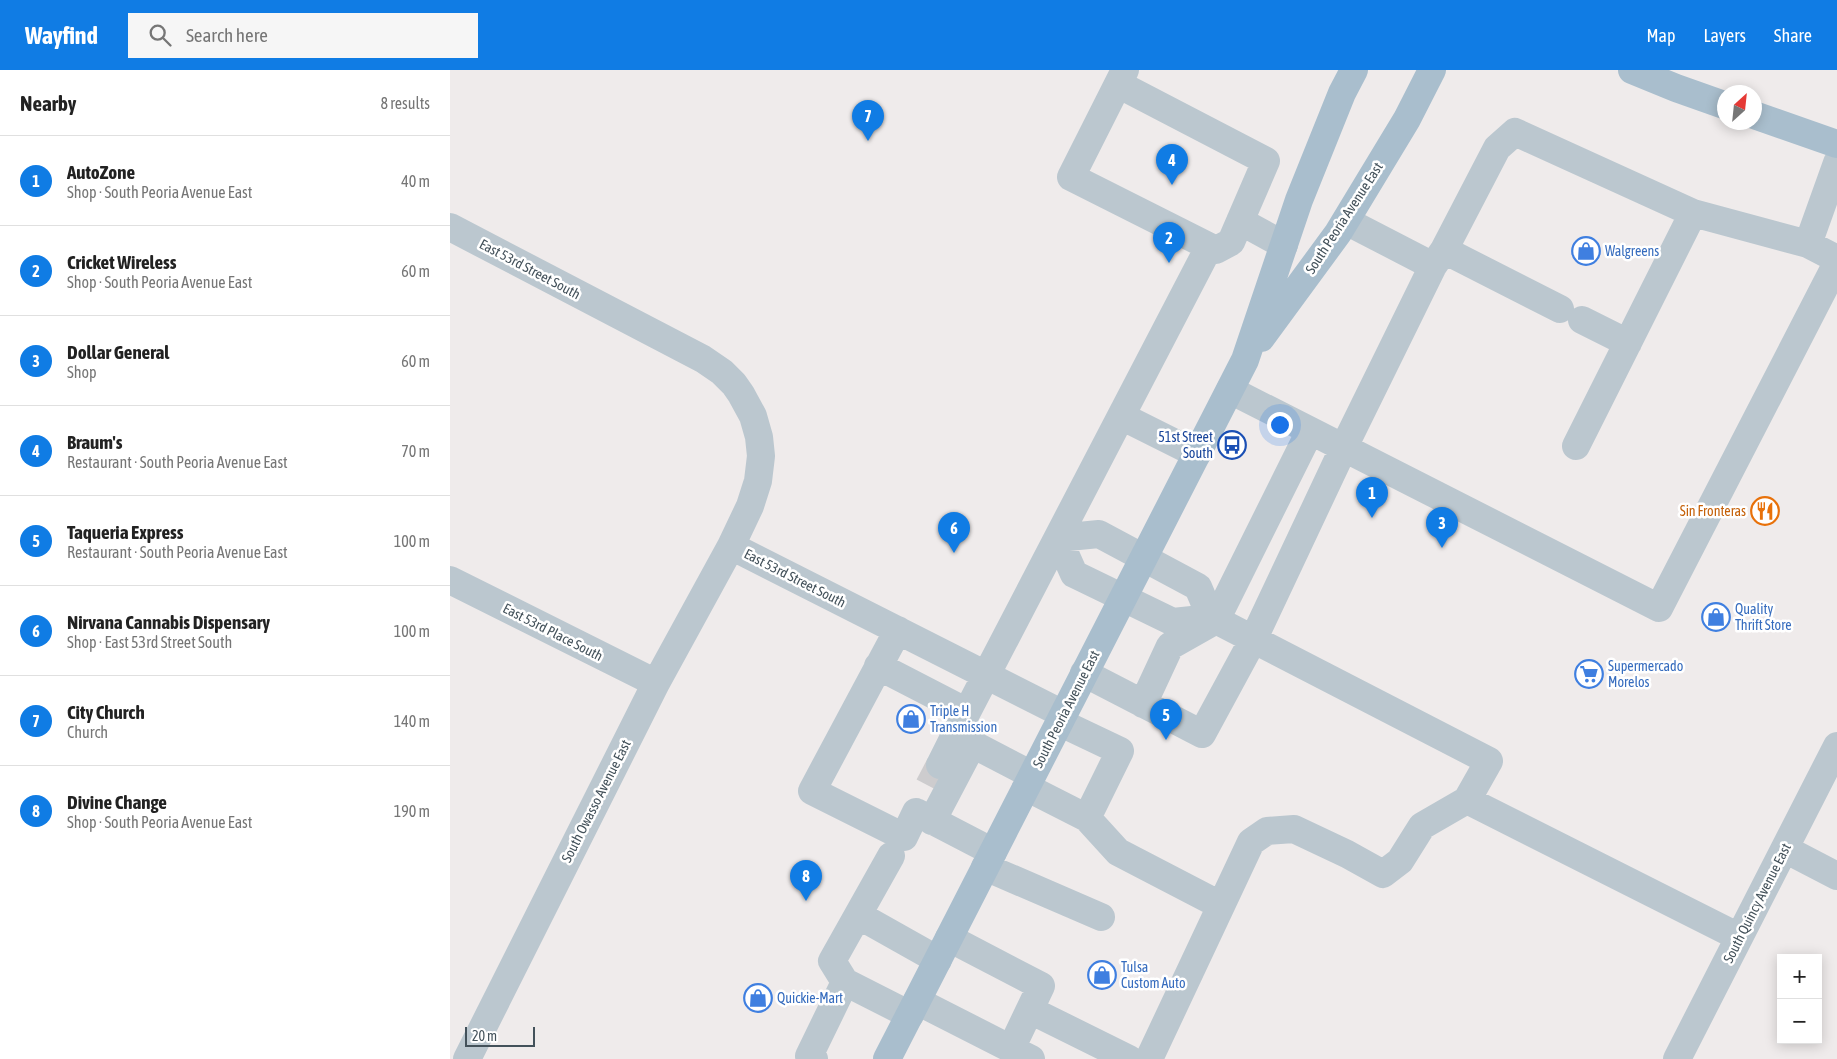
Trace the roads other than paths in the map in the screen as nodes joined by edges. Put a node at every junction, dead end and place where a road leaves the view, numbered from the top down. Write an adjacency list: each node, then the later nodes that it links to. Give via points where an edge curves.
1 (1354, 70): 16 (main road, South Peoria Avenue East, via 1299,200)
2 (1432, 70): 13 (main road, South Peoria Avenue East, via 1407,119)
3 (1632, 70): 6 (main road)
4 (1652, 70): 6 (main road)
5 (1121, 77): 12 (street, via 1266,161); 17 (street, via 1071,177)
6 (1676, 88): 7 (main road)
7 (1717, 103)
8 (1762, 118): 9 (main road)
9 (1837, 144)
10 (1837, 163): 15 (street)
11 (1693, 212): 15 (street); 18 (street, via 1515,132 1497,148); 20 (street)
12 (1240, 221): 16 (street); 17 (street, via 1231,242 1216,250)
13 (1346, 221): 18 (street); 21 (main road, South Peoria Avenue East)
14 (450, 227): 29 (street, East 53rd Street South, via 703,359 734,384 753,416 761,456 750,506)
15 (1808, 244): 19 (street)
16 (1284, 245): 21 (main road, South Peoria Avenue East)
17 (1209, 247): 23 (street)
18 (1438, 258): 20 (street, via 1571,314); 26 (street)
19 (1837, 261): 26 (street, via 1659,608)
20 (1628, 343): 25 (street)
21 (1245, 360): 22 (main road, South Peoria Avenue East)
22 (1230, 390): 24 (street); 27 (main road, South Peoria Avenue East)
23 (1121, 416): 27 (street); 28 (street)
24 (1310, 431): 26 (street); 33 (street)
25 (1576, 446)
26 (1344, 447): 35 (street)
27 (1197, 454): 30 (main road, South Peoria Avenue East)
28 (1058, 538): 30 (street, via 1099,534); 32 (street, via 1074,574); 38 (street)
29 (731, 546): 34 (street, East 53rd Street South); 39 (street, South Owasso Avenue East)
30 (1143, 559): 32 (main road, South Peoria Avenue East); 33 (street, via 1198,587)
31 (450, 580): 39 (street, East 53rd Place South)
32 (1123, 597): 33 (street, via 1173,622); 37 (main road, South Peoria Avenue East)
33 (1214, 619): 35 (street); 40 (street, via 1170,646)
34 (898, 630): 36 (street); 38 (street, East 53rd Street South)
35 (1254, 638): 40 (street, via 1202,734); 45 (street, via 1489,761)
36 (878, 666): 42 (street); 46 (street, via 812,791 904,837)
37 (1084, 673): 40 (street); 41 (main road, South Peoria Avenue East)
38 (986, 675): 41 (street, East 53rd Street South); 42 (street)
39 (656, 683): 62 (street, South Owasso Avenue East)
40 (1143, 704)
41 (1061, 718): 44 (main road, South Peoria Avenue East); 47 (street, East 53rd Street South, via 1120,751)
42 (964, 731): 44 (street); 46 (street); 46 (street, via 934,776)
43 (1837, 746): 48 (street, South Quincy Avenue East)
44 (1029, 781): 47 (street); 50 (main road, South Peoria Avenue East)
45 (1467, 800): 52 (street, via 1422,826 1400,861 1383,874 1294,829 1266,831 1251,842); 55 (street)
46 (924, 817): 50 (street)
47 (1087, 818): 52 (street, via 1118,852)
48 (1785, 849): 51 (street); 55 (street, South Quincy Avenue East)
49 (891, 856): 53 (street)
50 (989, 859): 54 (street); 56 (main road, South Peoria Avenue East)
51 (1837, 876)
52 (1220, 905): 65 (street)
53 (858, 915): 56 (street); 57 (street, via 832,961)
54 (1102, 917)
55 (1740, 937): 66 (street, South Quincy Avenue East)
56 (944, 949): 58 (main road, South Peoria Avenue East); 59 (street, via 1041,986)
57 (845, 982): 58 (street); 63 (street, via 809,1056)
58 (914, 1008): 60 (street); 64 (main road, South Peoria Avenue East)
59 (1030, 1010): 60 (street); 61 (street)
60 (1021, 1054)
61 (1118, 1057)
62 (467, 1059)
63 (814, 1059)
64 (887, 1059)
65 (1149, 1059)
66 (1677, 1059)

